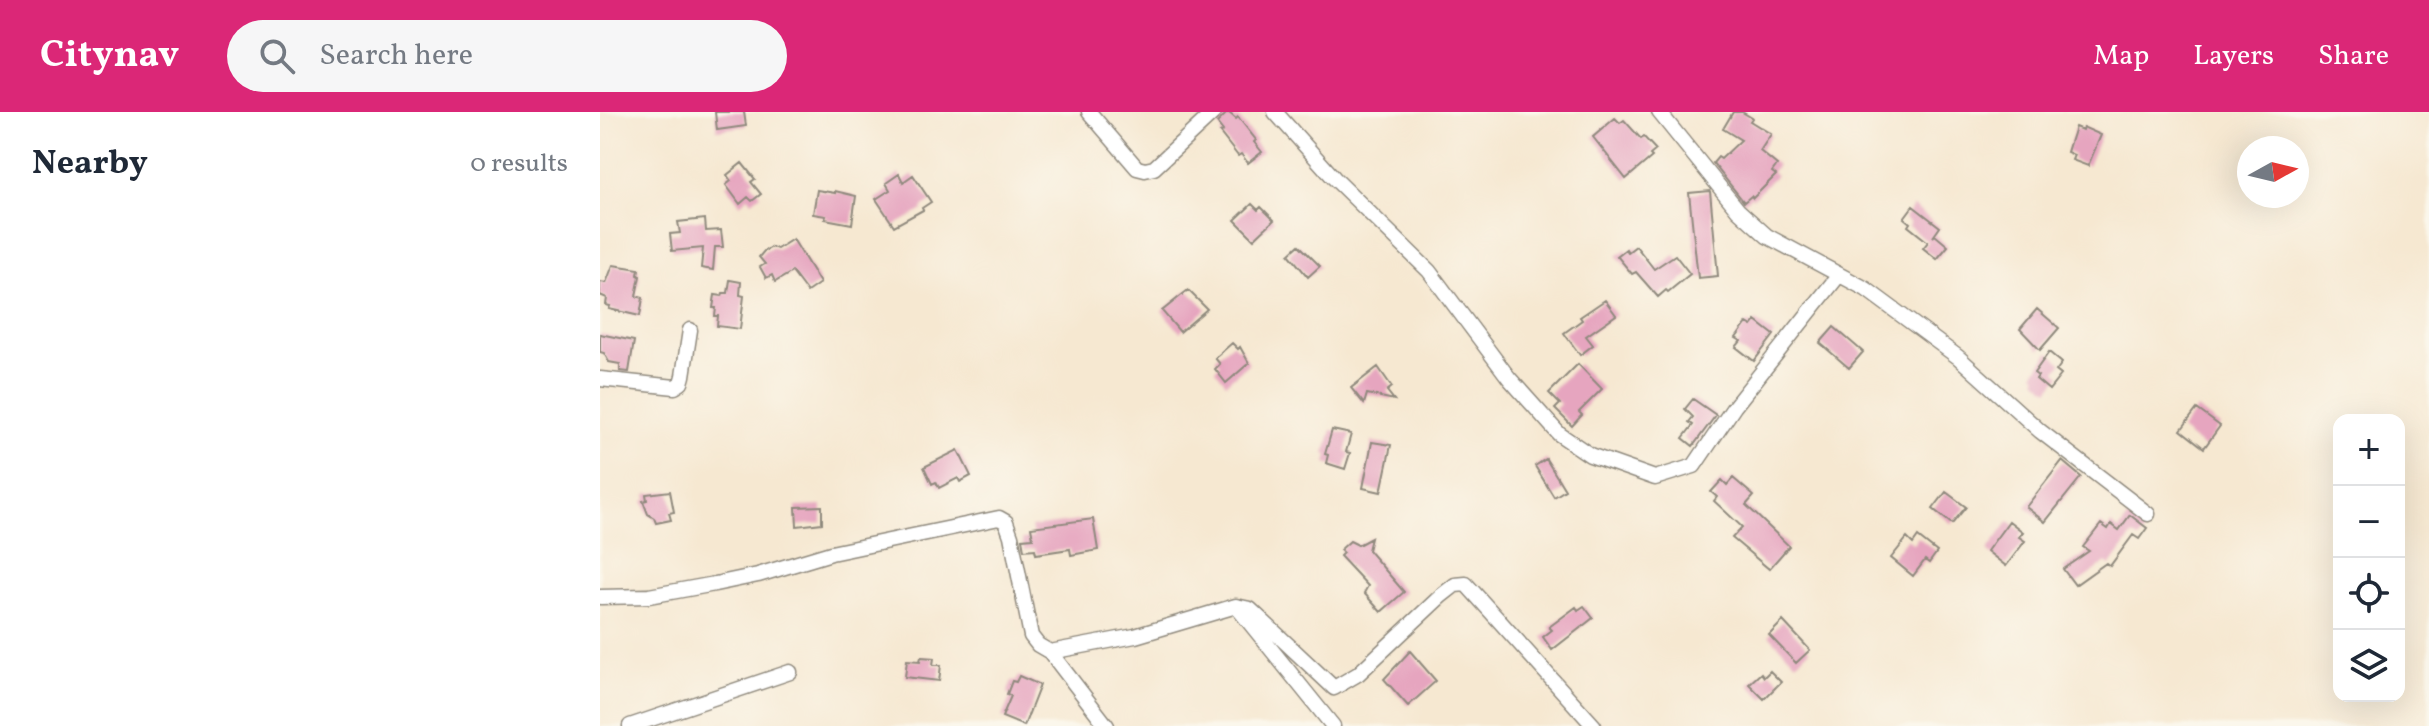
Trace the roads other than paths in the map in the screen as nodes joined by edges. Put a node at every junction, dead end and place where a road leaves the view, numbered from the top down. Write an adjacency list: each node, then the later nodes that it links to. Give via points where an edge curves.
1 (1089, 112): 2 (street, via 1137,168 1145,170 1154,168)
2 (1214, 112)
3 (1275, 112): 5 (street, via 1429,271 1509,378 1559,434 1590,455 1655,478 1694,466)
4 (1659, 112): 5 (street, via 1738,210 1767,236)
5 (1839, 275): 8 (street, via 1958,357 2040,431)
6 (690, 330): 7 (street, via 683,376 675,387)
7 (600, 379)
8 (2148, 514)
9 (600, 597): 11 (street, via 649,596 715,584 999,518 1011,536 1031,636)
10 (1236, 606): 11 (street, via 1135,636); 15 (street); 16 (street, via 1250,609 1334,688 1358,674 1441,596 1466,584)
11 (1050, 652): 14 (street)
12 (790, 672): 13 (street)
13 (630, 726)
14 (1107, 726)
15 (1333, 726)
16 (1594, 726)

